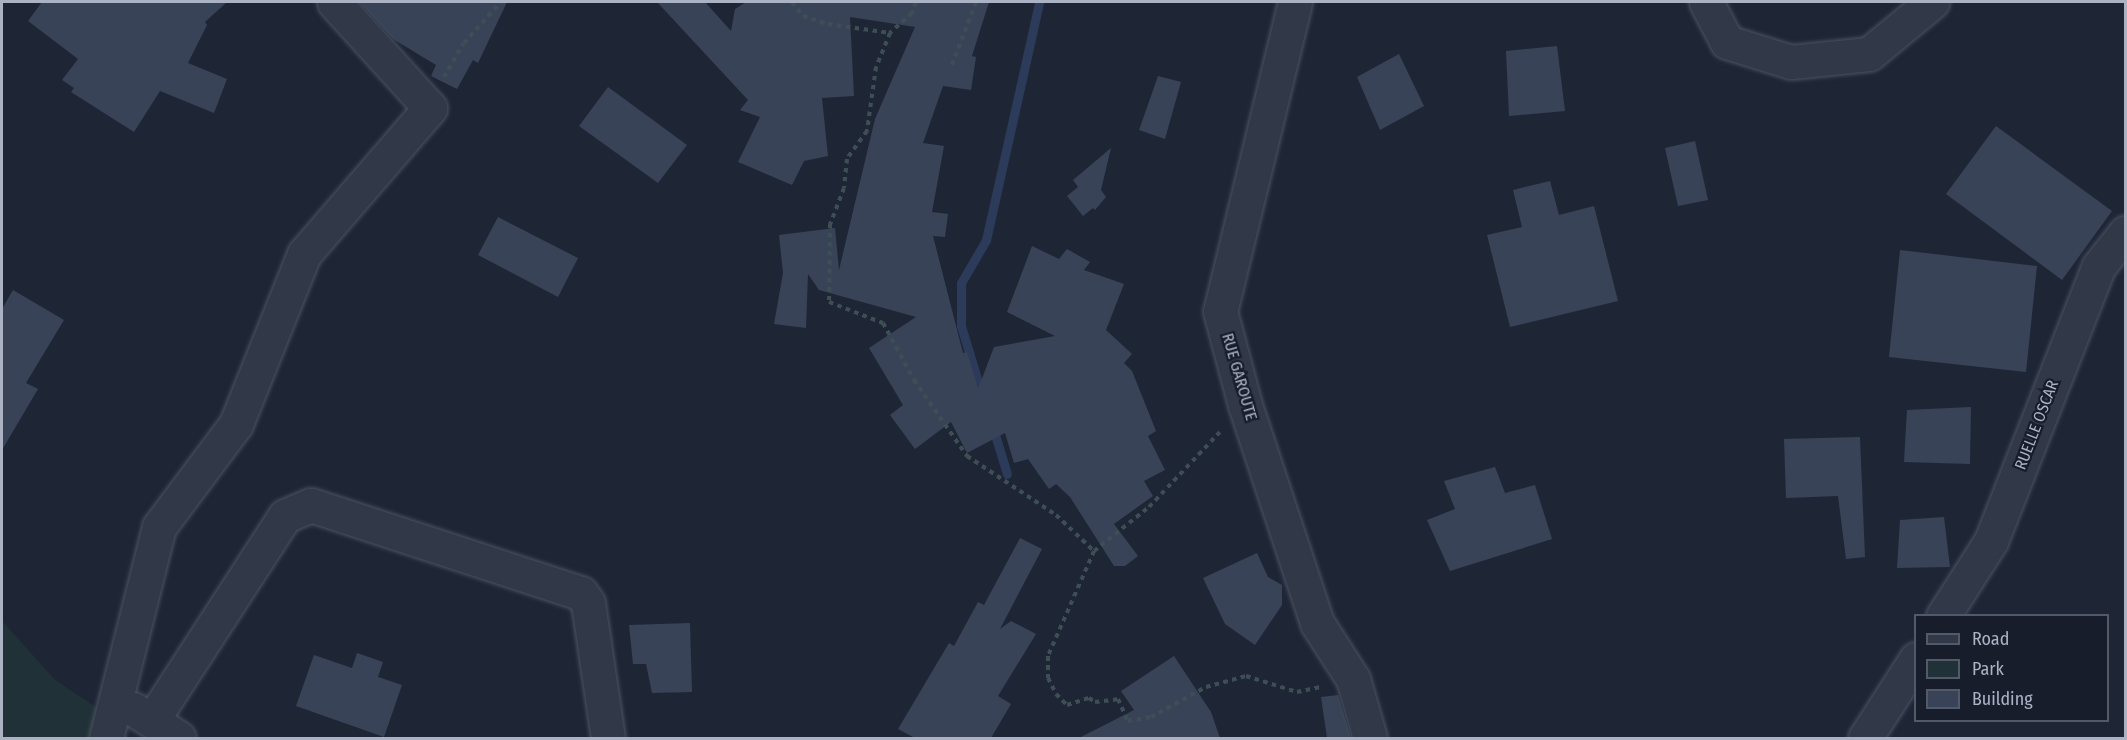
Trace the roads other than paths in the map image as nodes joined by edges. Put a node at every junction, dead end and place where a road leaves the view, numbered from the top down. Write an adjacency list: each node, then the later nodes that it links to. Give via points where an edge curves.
1 (334, 2): 8 (street, via 430,108 304,254 236,424 159,527)
2 (1295, 2): 13 (street, RUE GAROUTE, via 1220,311 1245,405 1317,623 1353,679)
3 (1706, 2): 4 (street, via 1727,42 1791,62 1869,54)
4 (1932, 2)
5 (2126, 232): 6 (street, RUELLE OSCAR, via 2099,266 1991,541)
6 (1944, 614)
7 (1914, 662): 14 (street)
8 (115, 701): 9 (street); 10 (street)
9 (153, 719): 11 (street); 12 (street, via 285,516 311,506 581,593 588,603)
10 (106, 738)
11 (179, 738)
12 (608, 738)
13 (1370, 738)
14 (1865, 738)

